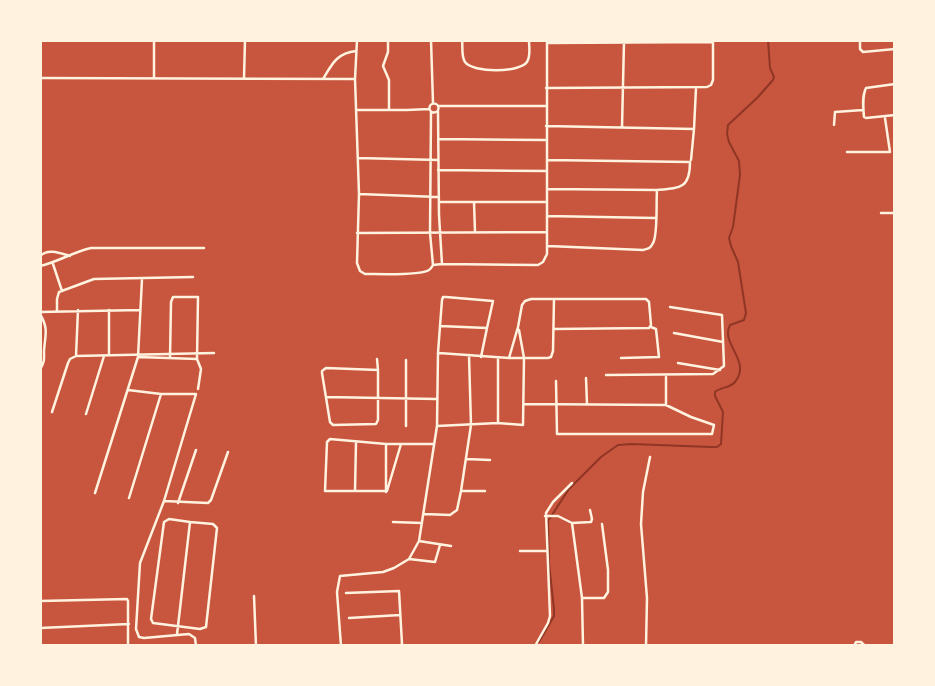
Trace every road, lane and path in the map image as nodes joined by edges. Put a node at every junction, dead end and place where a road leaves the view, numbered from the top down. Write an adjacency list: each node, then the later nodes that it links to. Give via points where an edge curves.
1 (154, 40): 15 (street)
2 (245, 40): 16 (street)
3 (357, 40): 13 (street)
4 (388, 40): 27 (street, via 383,65 389,80)
5 (431, 40): 23 (street)
6 (463, 40): 7 (street, via 466,64 483,70 525,64)
7 (529, 40)
8 (860, 40): 12 (street, via 865,53)
9 (713, 41): 11 (street); 22 (street, via 712,83)
10 (548, 42): 11 (street); 20 (street)
11 (624, 42): 21 (street)
12 (895, 49)
13 (357, 51): 17 (street, via 339,55); 18 (street)
14 (40, 78): 15 (street)
15 (154, 78): 16 (street)
16 (244, 78): 17 (street)
17 (323, 79): 18 (street)
18 (355, 79): 26 (street)
19 (895, 84): 29 (street, via 866,88)
20 (546, 88): 21 (street); 25 (street)
21 (623, 88): 22 (street); 35 (street)
22 (696, 88): 36 (street)
23 (433, 103): 24 (street); 28 (street)
24 (438, 106): 25 (street); 30 (street)
25 (546, 107): 34 (street)
26 (357, 110): 27 (street); 42 (street)
27 (389, 110): 28 (street)
28 (430, 110): 30 (street); 43 (street)
29 (863, 110): 32 (street, via 865,118); 33 (street, via 835,112)
30 (438, 111): 37 (street)
31 (895, 115): 32 (street)
32 (885, 117): 38 (street)
33 (834, 125)
34 (547, 126): 35 (street); 40 (street)
35 (622, 127): 36 (street)
36 (694, 128): 46 (street)
37 (439, 139): 40 (street); 44 (street)
38 (889, 139): 39 (street); 41 (street, via 888,153)
39 (895, 139)
40 (547, 140): 45 (street)
41 (847, 152)
42 (358, 158): 43 (street); 51 (street)
43 (430, 160): 44 (street); 52 (street)
44 (438, 160): 47 (street)
45 (547, 160): 46 (street); 48 (street)
46 (690, 162): 50 (street, via 685,184)
47 (438, 170): 48 (street); 53 (street)
48 (547, 171): 49 (street)
49 (547, 190): 50 (street); 55 (street)
50 (657, 190): 59 (street)
51 (359, 194): 52 (street); 62 (street)
52 (430, 197): 53 (street); 63 (street)
53 (439, 199): 54 (street); 64 (street)
54 (474, 201): 55 (street); 60 (street)
55 (547, 202): 58 (street)
56 (881, 213): 57 (street)
57 (895, 213)
58 (547, 216): 59 (street); 61 (street)
59 (656, 218): 65 (street, via 652,246 643,250)
60 (475, 232): 61 (street); 64 (street)
61 (547, 232): 65 (street)
62 (358, 233): 63 (street); 71 (street, via 358,268 365,274 413,273)
63 (430, 233): 64 (street); 71 (street)
64 (440, 233): 70 (street)
65 (547, 246): 70 (street, via 545,259 538,265)
66 (204, 248): 68 (street, via 91,248)
67 (40, 256): 68 (street, via 48,252)
68 (70, 256): 69 (street)
69 (53, 263): 72 (street); 75 (street)
70 (442, 264): 71 (street)
71 (433, 265)
72 (40, 266)
73 (193, 277): 74 (street)
74 (142, 279): 75 (street, via 94,279); 80 (street)
75 (62, 291): 81 (street)
76 (554, 299): 84 (street, via 525,301); 85 (street, via 647,299); 87 (street)
77 (670, 307): 89 (street, via 722,315)
78 (78, 310): 79 (street); 81 (street); 94 (street)
79 (109, 310): 80 (street); 95 (street)
80 (140, 310): 96 (street)
81 (57, 311): 82 (street)
82 (40, 313): 90 (street, via 47,334)
83 (440, 326): 86 (street); 86 (street, via 442,298 446,297 493,301); 91 (street)
84 (518, 327): 101 (street); 102 (street)
85 (651, 327): 87 (street); 103 (street, via 656,329 659,357)
86 (487, 328): 99 (street)
87 (554, 329): 102 (street, via 551,357)
88 (674, 334): 89 (street)
89 (723, 342): 109 (street, via 724,366)
90 (42, 346): 107 (street)
91 (438, 353): 93 (street); 120 (street)
92 (214, 354): 98 (street)
93 (469, 355): 99 (street); 128 (street)
94 (76, 356): 95 (street); 125 (street, via 68,363)
95 (107, 356): 96 (street); 126 (street)
96 (139, 356): 97 (street); 115 (street)
97 (170, 356): 98 (street); 98 (street, via 173,298 197,296)
98 (197, 357): 114 (street, via 201,369)
99 (481, 357): 100 (street)
100 (498, 358): 101 (street); 127 (street)
101 (509, 358): 102 (street)
102 (524, 358): 121 (street)
103 (621, 358)
104 (377, 359): 108 (street)
105 (406, 360): 119 (street)
106 (678, 363): 109 (street)
107 (40, 369)
108 (377, 370): 117 (street, via 324,369); 118 (street)
109 (720, 370): 111 (street)
110 (606, 375): 111 (street)
111 (666, 376): 124 (street)
112 (586, 378): 123 (street)
113 (556, 381): 122 (street)
114 (198, 389)
115 (128, 390): 116 (street); 145 (street)
116 (161, 394): 146 (street); 147 (street, via 196,394)
117 (326, 397): 118 (street); 118 (street, via 333,425 374,425)
118 (377, 398): 119 (street)
119 (406, 398): 120 (street); 129 (street)
120 (436, 399): 130 (street)
121 (524, 404): 122 (street); 127 (street, via 523,425)
122 (556, 404): 123 (street); 124 (street, via 557,434 712,434 714,425)
123 (587, 404): 124 (street)
124 (666, 405)
125 (52, 412)
126 (86, 414)
127 (498, 423): 128 (street)
128 (471, 425): 130 (street); 138 (street)
129 (406, 426)
130 (437, 426): 134 (street)
131 (356, 442): 132 (street); 143 (street); 143 (street, via 327,442 324,490)
132 (386, 444): 133 (street); 144 (street)
133 (401, 444): 134 (street); 144 (street)
134 (434, 444): 150 (street)
135 (196, 450): 148 (street)
136 (228, 452): 148 (street, via 210,501)
137 (650, 457): 180 (street, via 641,524)
138 (466, 459): 139 (street); 141 (street)
139 (490, 460)
140 (572, 483): 151 (street)
141 (461, 491): 142 (street); 150 (street, via 454,513)
142 (485, 491)
143 (355, 492): 144 (street)
144 (386, 492)
145 (95, 493)
146 (129, 498)
147 (164, 501): 148 (street); 172 (street, via 140,563 136,629 144,638)
148 (178, 503)
149 (590, 510): 155 (street, via 592,521)
150 (424, 514): 154 (street)
151 (546, 516): 155 (street); 161 (street)
152 (190, 522): 170 (street); 170 (street, via 164,522 151,619); 170 (street, via 217,528 211,586 206,626)
153 (393, 522): 154 (street)
154 (423, 523): 157 (street)
155 (572, 523): 165 (street)
156 (603, 524): 165 (street, via 607,595)
157 (419, 541): 158 (street); 162 (street)
158 (440, 545): 159 (street); 162 (street, via 435,562)
159 (451, 546)
160 (520, 551): 161 (street)
161 (547, 551): 178 (street, via 550,616)
162 (409, 559): 176 (street, via 383,572 340,576)
163 (346, 593): 167 (street, via 399,590)
164 (254, 596): 175 (street)
165 (582, 598): 179 (street)
166 (40, 601): 169 (street, via 123,598 128,601)
167 (400, 615): 168 (street); 177 (street)
168 (349, 618)
169 (129, 624): 171 (street); 173 (street)
170 (178, 626): 172 (street)
171 (40, 628)
172 (177, 634): 174 (street, via 192,635)
173 (128, 646)
174 (196, 646)
175 (256, 646)
176 (341, 646)
177 (400, 646)
178 (535, 646)
179 (583, 646)
180 (646, 646)
181 (854, 646): 182 (street, via 861,642)
182 (865, 646)

